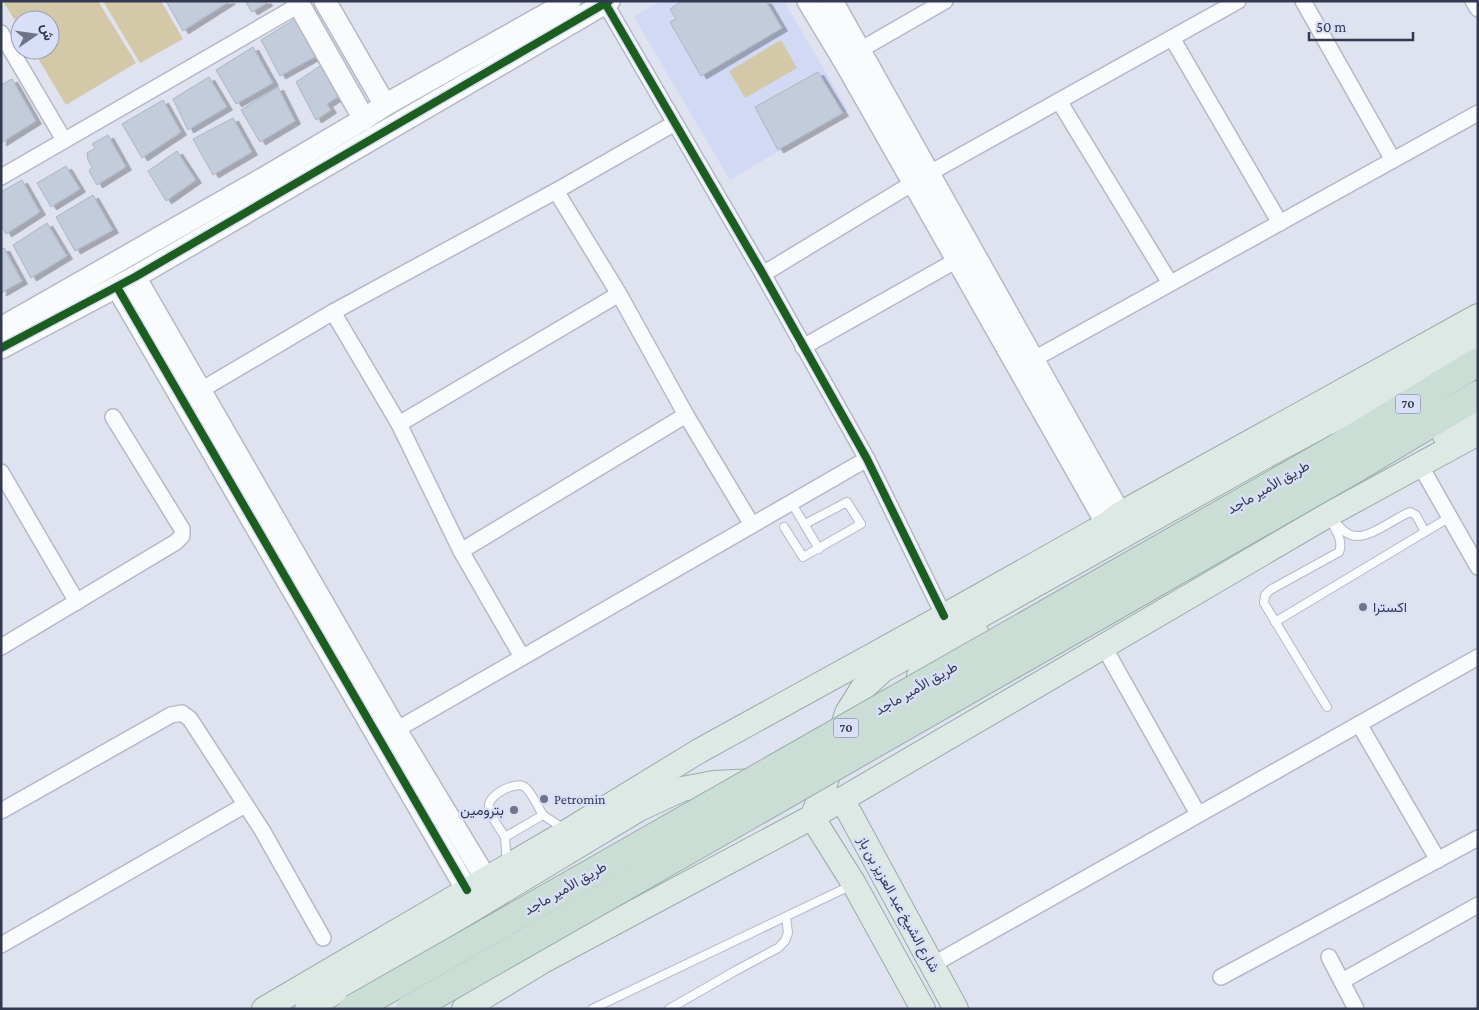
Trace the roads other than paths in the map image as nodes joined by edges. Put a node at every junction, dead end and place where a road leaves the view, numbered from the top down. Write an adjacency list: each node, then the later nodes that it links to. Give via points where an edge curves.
1 (326, 1): 16 (street)
2 (570, 1): 16 (street)
3 (808, 1): 14 (street)
4 (832, 1): 14 (street)
5 (945, 1): 14 (street)
6 (1238, 1): 13 (street)
7 (1303, 1): 21 (street)
8 (1473, 1): 11 (street)
9 (607, 2): 19 (street); 24 (street)
10 (298, 3): 18 (street); 20 (street)
11 (1478, 10)
12 (1, 33): 20 (street)
13 (1172, 38): 15 (street); 26 (street)
14 (853, 57): 23 (street)
15 (1059, 101): 23 (street); 30 (street)
16 (385, 105): 18 (street)
17 (1478, 113): 21 (street)
18 (364, 119): 24 (street)
19 (676, 123): 25 (street); 28 (street)
20 (64, 140): 22 (street)
21 (1393, 160): 26 (street)
22 (1, 177)
23 (921, 178): 27 (street); 28 (street); 39 (street)
24 (269, 187): 29 (street); 35 (street)
25 (556, 191): 31 (street); 32 (street)
26 (1280, 223): 30 (street)
27 (957, 260): 37 (street); 55 (street)
28 (763, 274): 37 (street)
29 (126, 282): 38 (street); 41 (street); 62 (street)
30 (1170, 283): 39 (street)
31 (618, 294): 44 (street); 46 (street)
32 (333, 312): 41 (street); 46 (street)
33 (1478, 316): 55 (main road)
34 (1478, 321): 48 (main road, via 1390,381)
35 (1, 328)
36 (1478, 343): 48 (main road)
37 (803, 347): 49 (street)
38 (1, 348)
39 (1034, 359): 55 (street)
40 (1478, 362): 98 (highway, طريق الأمير ماجد / 70, bridge, via 1339,447)
41 (201, 390): 62 (street)
42 (1478, 395): 102 (highway, طريق الأمير ماجد / 70, bridge)
43 (1478, 414): 53 (main road)
44 (686, 415): 57 (street); 61 (street)
45 (113, 417): 65 (street, via 182,529 182,536)
46 (399, 424): 61 (street)
47 (1478, 433): 50 (main road)
48 (1271, 453): 64 (main road)
49 (867, 459): 52 (street); 66 (street)
50 (1420, 465): 53 (main road); 54 (street)
51 (1, 472): 65 (street)
52 (792, 502): 56 (lane); 57 (street)
53 (1328, 516): 59 (lane, via 1347,533 1360,536 1410,512 1416,515); 67 (lane, via 1340,540 1339,552 1265,595 1264,603); 69 (main road)
54 (1450, 517): 59 (lane); 63 (street)
55 (1113, 519): 66 (main road)
56 (804, 524): 60 (lane); 60 (lane, via 847,502 861,522 860,526)
57 (752, 525): 71 (street)
58 (784, 527): 60 (lane, via 804,557)
59 (1425, 532): 67 (lane)
60 (819, 549)
61 (461, 551): 71 (street)
62 (287, 561): 74 (street); 88 (street)
63 (1478, 567)
64 (1044, 579): 69 (main road, via 913,680 905,698 907,713 924,723 951,724); 76 (main road, via 883,670 862,689 847,713)
65 (77, 602): 68 (street)
66 (944, 616): 82 (main road, via 699,751)
67 (1276, 622): 72 (lane)
68 (1, 647)
69 (1097, 652): 76 (main road); 79 (street)
70 (1478, 656): 73 (street)
71 (522, 658): 74 (street)
72 (1327, 707)
73 (1359, 724): 79 (street); 85 (street)
74 (396, 730): 88 (street)
75 (779, 780): 76 (main road); 82 (main road, via 734,771 696,775 662,784); 86 (main road, via 682,788)
76 (832, 795): 81 (main road); 95 (main road, شارع الشيخ عبد العزيز بن باز)
77 (245, 805): 78 (street, via 190,719 182,713 170,715); 91 (street); 92 (street)
78 (1, 811)
79 (1198, 814): 95 (street)
80 (543, 815): 82 (lane); 83 (lane); 83 (lane, via 526,788 521,784 513,785 492,798 489,804 490,812)
81 (812, 817): 87 (main road); 94 (main road)
82 (568, 831): 86 (main road)
83 (505, 837): 86 (lane)
84 (1478, 838): 85 (street)
85 (1438, 860): 96 (street)
86 (508, 877): 88 (main road); 94 (main road, via 659,816 684,809 710,820 716,841 704,859); 98 (main road)
87 (854, 884): 90 (lane); 106 (main road)
88 (476, 885): 99 (main road)
89 (1478, 904): 97 (street)
90 (786, 917): 104 (lane); 105 (lane, via 788,933 778,948)
91 (324, 938)
92 (1, 945)
93 (1328, 957): 97 (street)
94 (543, 961): 103 (main road)
95 (932, 965): 107 (main road, شارع الشيخ عبد العزيز بن باز)
96 (1221, 977)
97 (1342, 981): 108 (street)
98 (346, 999): 100 (main road); 101 (main road)
99 (264, 1009)
100 (300, 1009)
101 (306, 1009)
102 (410, 1009)
103 (464, 1009)
104 (592, 1009)
105 (670, 1009)
106 (923, 1009)
107 (956, 1009)
108 (1356, 1009)

